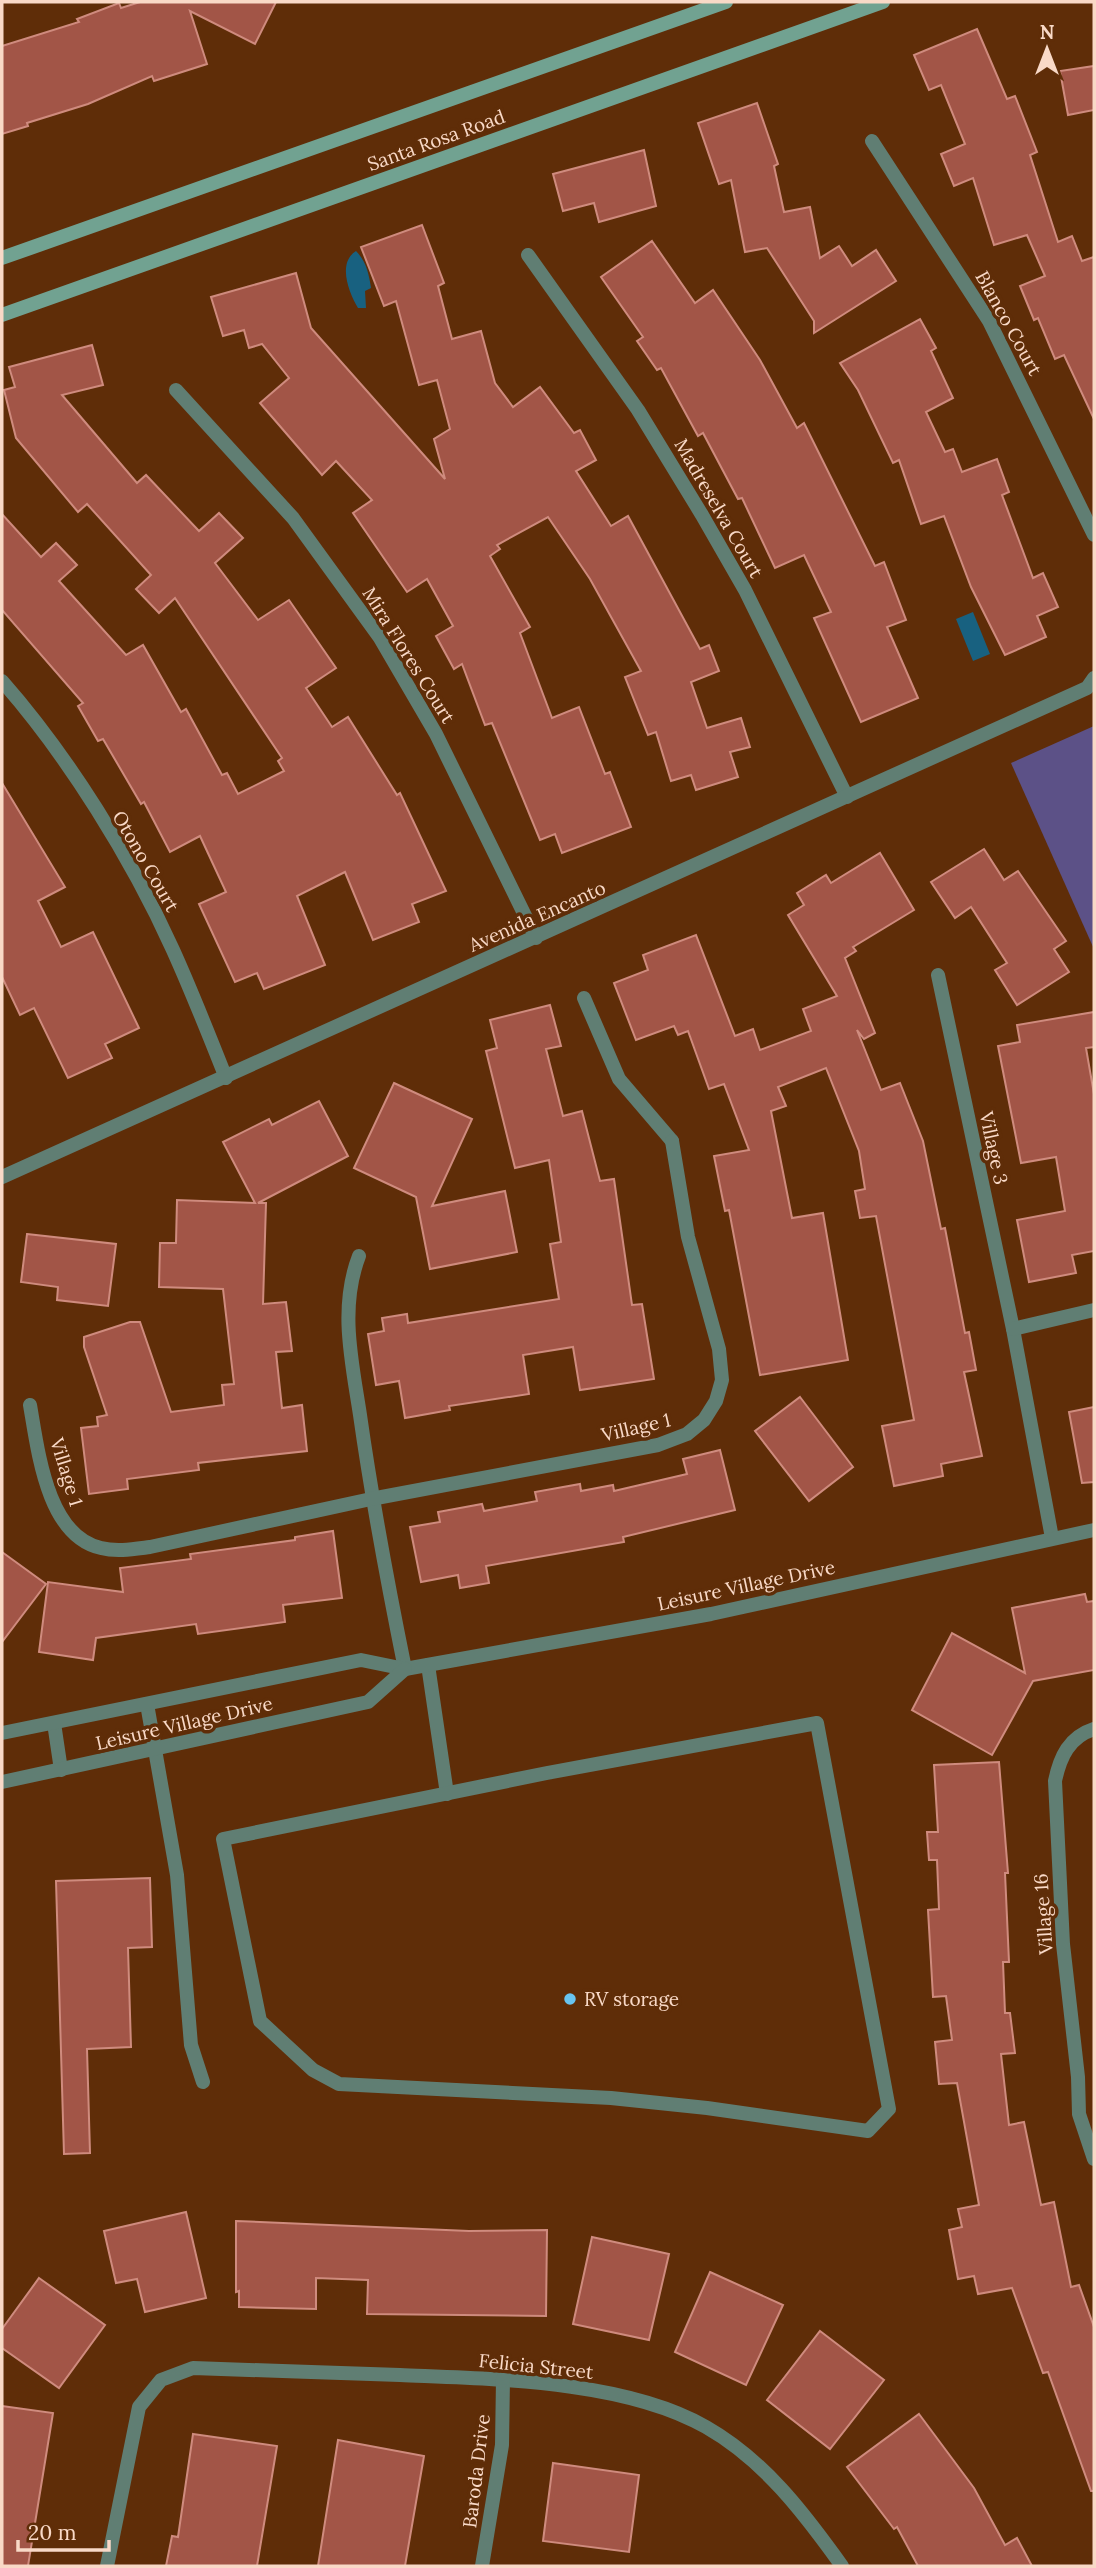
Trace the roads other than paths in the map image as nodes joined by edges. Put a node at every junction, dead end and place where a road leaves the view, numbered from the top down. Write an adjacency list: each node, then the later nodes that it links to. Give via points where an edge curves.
1 (726, 2): 5 (main road, Santa Rosa Road)
2 (883, 2): 6 (main road, Santa Rosa Road)
3 (872, 141): 8 (street, Blanco Court, via 989,321)
4 (528, 256): 11 (street, Madreselva Court, via 638,410 702,515 745,590)
5 (2, 258)
6 (2, 315)
7 (176, 390): 12 (street, Mira Flores Court, via 293,518 380,638 436,734)
8 (1094, 535)
9 (2, 681): 15 (street, Otono Court, via 126,857 173,949)
10 (1091, 683): 11 (street, Avenida Encanto)
11 (847, 797): 12 (street, Avenida Encanto)
12 (536, 938): 15 (street, Avenida Encanto)
13 (938, 975): 19 (street, Village 3)
14 (584, 999): 21 (street, Village 1, via 619,1079 672,1141 688,1237 719,1349 722,1380 716,1401 704,1420 687,1434 658,1446)
15 (226, 1078): 16 (street, Avenida Encanto)
16 (2, 1177)
17 (359, 1256): 21 (street, via 348,1299 348,1329)
18 (1094, 1310): 19 (street)
19 (1013, 1328): 23 (street, Village 3)
20 (30, 1405): 21 (street, Village 1, via 40,1459 60,1518 72,1534 102,1549 150,1547)
21 (371, 1499): 25 (street)
22 (1094, 1530): 23 (street, Leisure Village Drive)
23 (1052, 1538): 24 (street, Leisure Village Drive, via 711,1615)
24 (428, 1665): 25 (street, Leisure Village Drive); 33 (street)
25 (405, 1669): 26 (street, Leisure Village Drive, via 361,1660); 30 (street, Leisure Village Drive, via 368,1702)
26 (147, 1704): 27 (street, Leisure Village Drive); 30 (street)
27 (54, 1723): 29 (street, Leisure Village Drive); 31 (street)
28 (1094, 1729): 36 (street, Village 16, via 1070,1744 1055,1780 1063,1944)
29 (2, 1733)
30 (154, 1749): 31 (street, Leisure Village Drive); 34 (street, via 177,1875 191,2045)
31 (61, 1770): 32 (street, Leisure Village Drive)
32 (2, 1782)
33 (447, 1794): 33 (street, via 817,1723 888,2109 868,2131 611,2098 339,2084 313,2070 260,2021 223,1839)
34 (203, 2082)
35 (1094, 2108): 36 (street)
36 (1079, 2114): 37 (street, Village 16)
37 (1094, 2160)
38 (503, 2379): 39 (street, Felicia Street, via 193,2368 161,2380 139,2407); 40 (street, Baroda Drive, via 502,2445); 41 (street, Felicia Street, via 638,2399 706,2427 775,2481)
39 (107, 2566)
40 (482, 2566)
41 (842, 2566)

